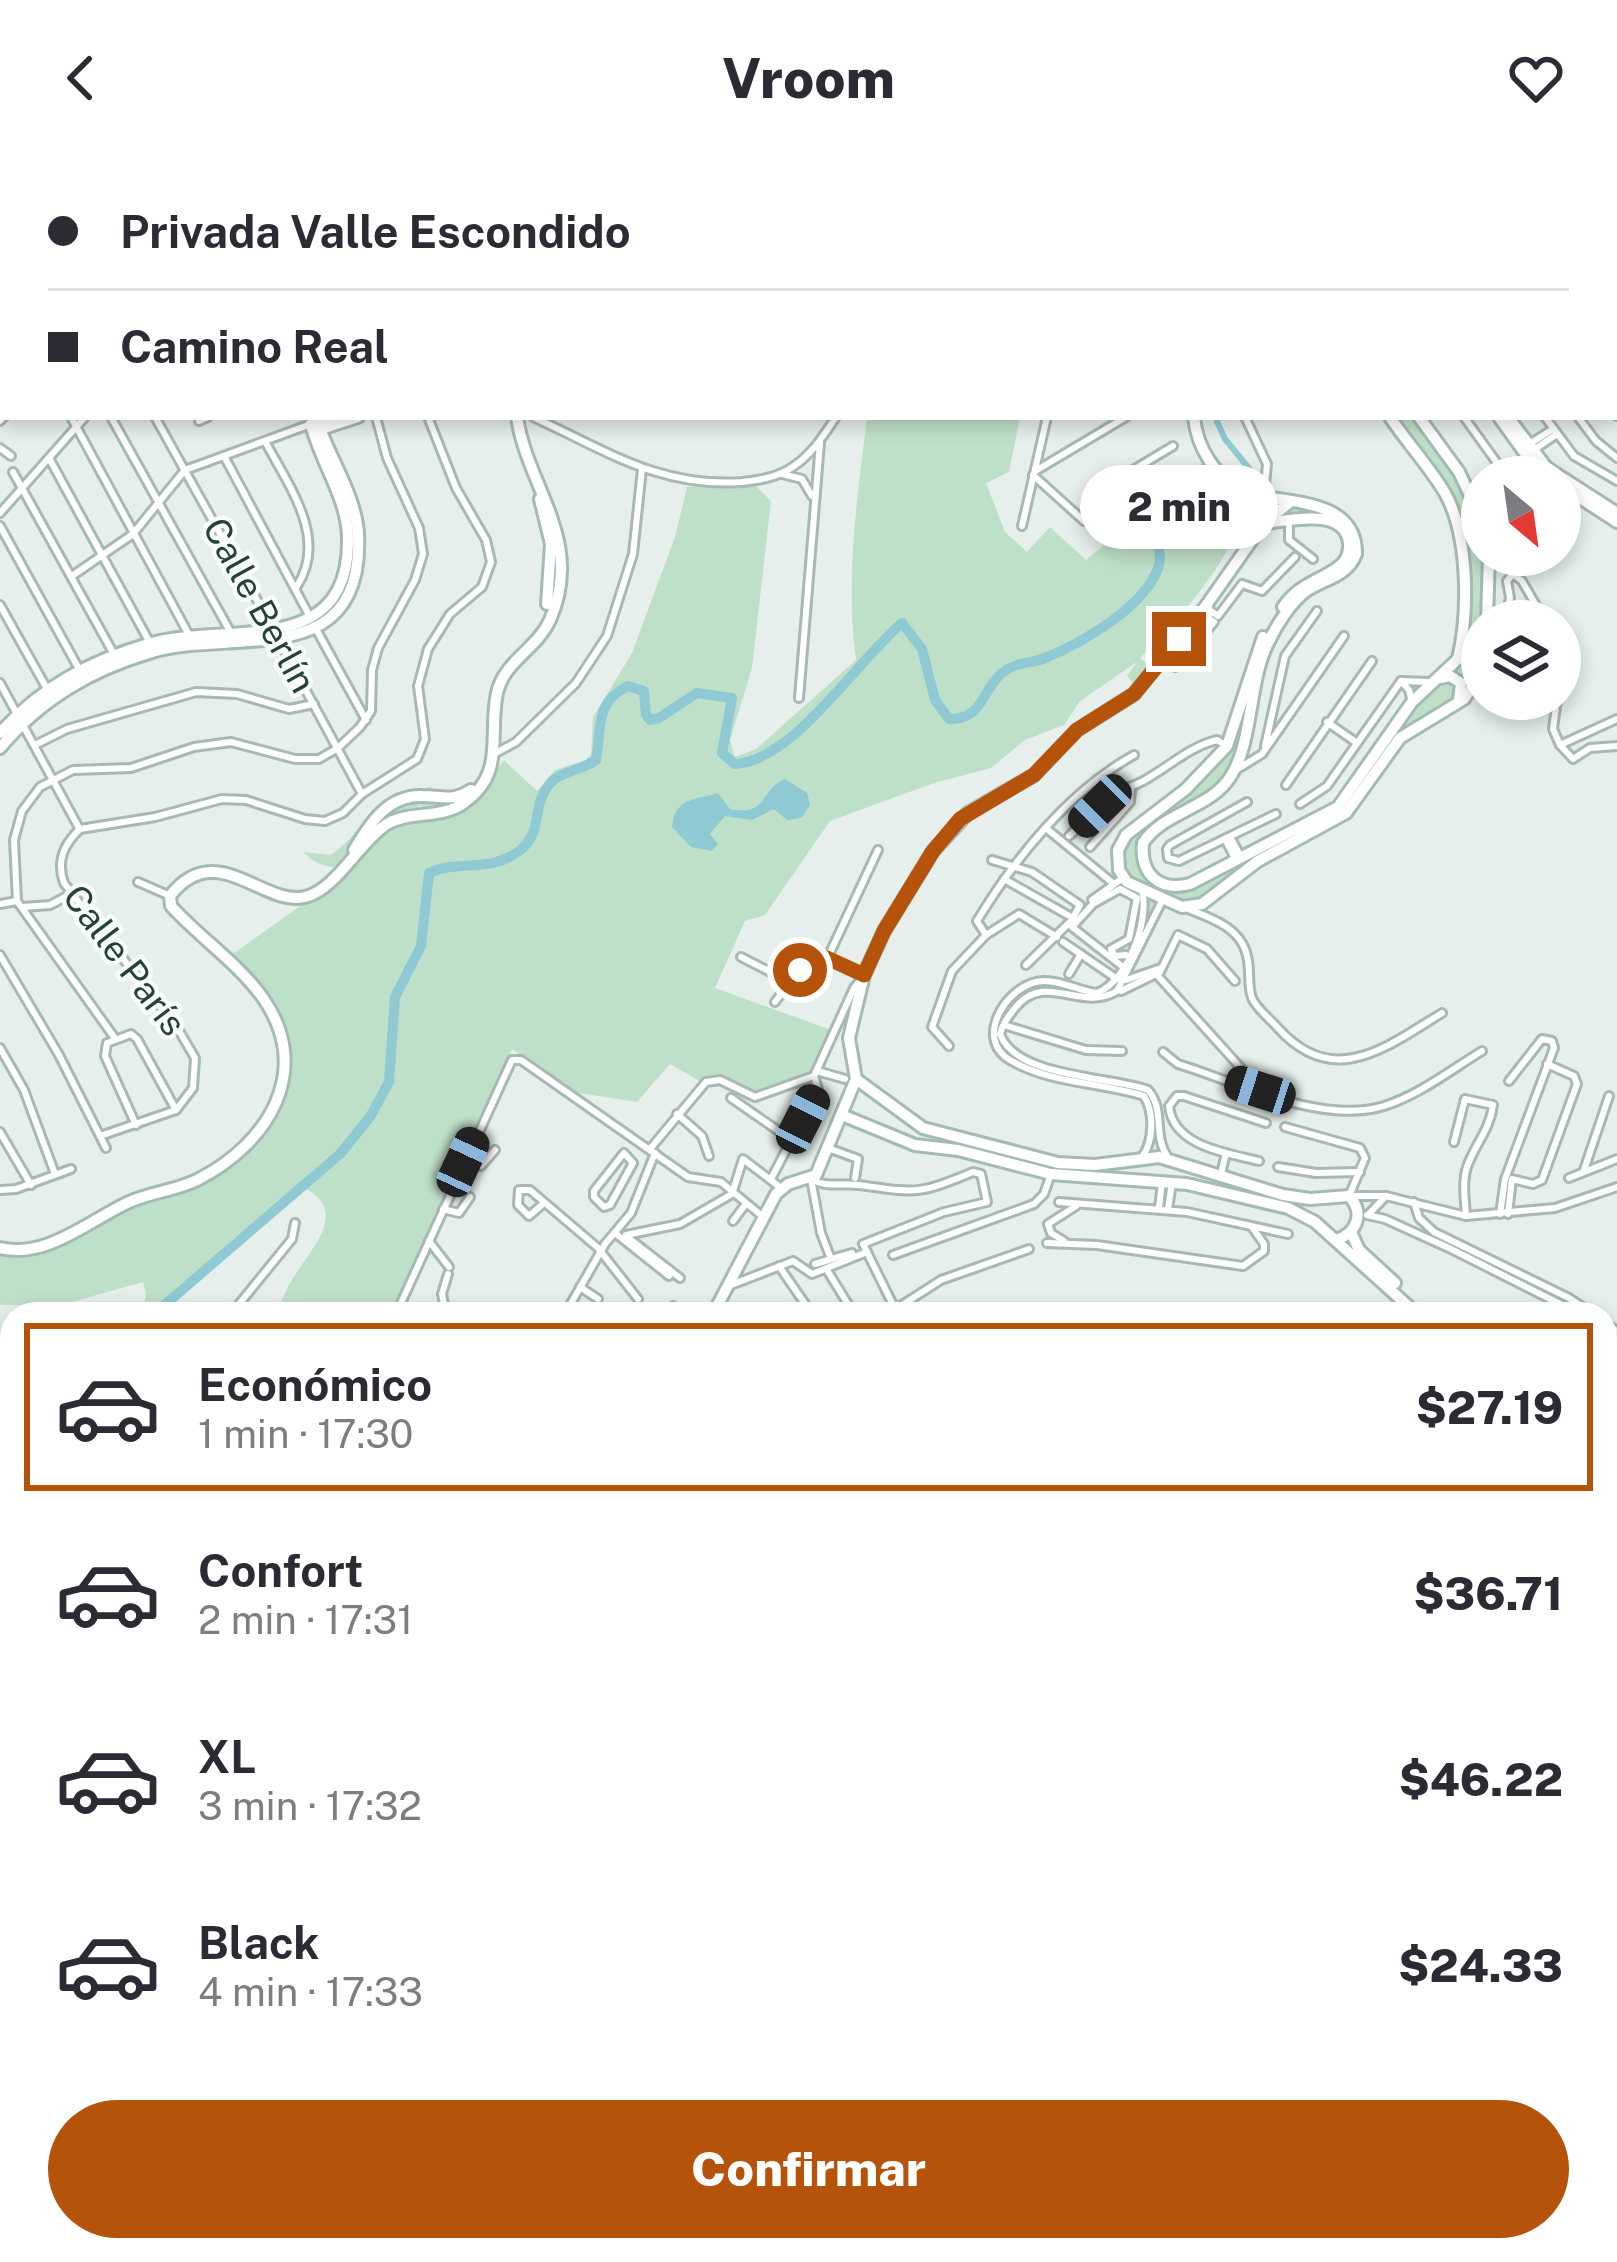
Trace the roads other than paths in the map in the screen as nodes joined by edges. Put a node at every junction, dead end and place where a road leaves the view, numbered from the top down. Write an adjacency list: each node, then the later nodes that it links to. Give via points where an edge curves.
1 (72, 420): 24 (street)
2 (83, 420): 24 (street)
3 (113, 420): 53 (street)
4 (157, 420): 41 (street, Calle Berlín)
5 (327, 420): 23 (street)
6 (344, 420): 23 (street)
7 (377, 420): 94 (street, via 424,554 378,648)
8 (429, 420): 114 (street, Calle París, via 491,562 482,586 450,614 428,649 418,686 425,739 417,759)
9 (514, 420): 107 (street, via 555,523 558,580 544,631 501,680)
10 (539, 420): 40 (street)
11 (834, 420): 28 (street)
12 (1046, 420): 26 (street)
13 (1121, 420): 34 (street)
14 (1194, 420): 51 (street, via 1207,461)
15 (1246, 420): 51 (street, via 1267,464)
16 (1392, 420): 84 (street, via 1443,490 1464,554 1460,651)
17 (1421, 420): 45 (street)
18 (1466, 420): 35 (street)
19 (1500, 420): 36 (street)
20 (1510, 420): 31 (street)
21 (1547, 420): 25 (street)
22 (1580, 420): 39 (street)
23 (313, 427): 27 (street); 73 (street, via 349,538 336,596)
24 (76, 428): 38 (street); 61 (street)
25 (1555, 431): 31 (street); 46 (street, via 1574,456)
26 (1043, 432): 34 (street); 43 (street)
27 (265, 440): 33 (street); 66 (street, via 309,530)
28 (821, 440): 44 (street); 50 (street)
29 (1173, 446): 43 (street, via 1103,489 1084,521)
30 (0, 448): 32 (street)
31 (1530, 448): 37 (street)
32 (11, 456)
33 (224, 456): 41 (street); 66 (street)
34 (1057, 456): 43 (street)
35 (1492, 456)
36 (1527, 456)
37 (1536, 456)
38 (49, 458): 47 (street); 62 (street)
39 (1617, 458)
40 (642, 469): 44 (street, via 699,483); 107 (street, via 633,554 607,636 575,682 516,742)
41 (185, 470): 53 (street); 75 (street, Calle Berlín)
42 (13, 472): 47 (street)
43 (1033, 473): 60 (street)
44 (779, 474): 50 (street, via 802,479)
45 (1461, 476)
46 (1617, 481)
47 (22, 488): 54 (street); 65 (street)
48 (1581, 493): 55 (street)
49 (1581, 496): 57 (street)
50 (812, 500): 87 (street)
51 (1257, 500): 52 (street); 58 (street)
52 (1294, 503): 56 (street, via 1305,511); 58 (street); 109 (street, via 1347,522 1357,554 1344,573 1298,598 1268,642)
53 (161, 505): 61 (street); 74 (street)
54 (0, 513)
55 (1617, 513)
56 (1294, 521): 58 (street); 64 (street, via 1289,541); 106 (street, via 1339,524 1348,555 1297,588 1265,633)
57 (1617, 522)
58 (1264, 523): 70 (street)
59 (0, 526): 82 (street)
60 (1022, 526)
61 (133, 534): 62 (street); 77 (street)
62 (102, 556): 65 (street); 78 (street)
63 (1295, 557): 72 (street, via 1262,591 1241,584)
64 (1313, 559)
65 (72, 576): 79 (street)
66 (296, 588): 73 (street)
67 (1510, 600): 68 (street, via 1513,574)
68 (1531, 600)
69 (0, 605): 86 (street)
70 (1202, 610): 72 (street); 156 (street, via 1134,694 1077,730 1034,775 960,819 884,931)
71 (1317, 611): 105 (street, via 1286,656)
72 (1216, 619): 81 (street)
73 (313, 623): 75 (street); 94 (street)
74 (230, 633): 75 (street); 77 (street)
75 (277, 636): 77 (street); 90 (street, Calle Berlín)
76 (1344, 636): 105 (street)
77 (191, 639): 78 (street); 79 (street)
78 (150, 643): 79 (street)
79 (116, 659): 82 (street); 92 (street)
80 (1372, 661): 96 (street)
81 (1174, 668)
82 (79, 669): 86 (street)
83 (1401, 681): 84 (street); 91 (street); 99 (street)
84 (1430, 681): 89 (street, via 1456,678 1463,688); 91 (street)
85 (0, 683): 92 (street)
86 (47, 689): 92 (street)
87 (799, 698)
88 (1461, 700): 89 (street)
89 (1458, 703): 97 (street)
90 (314, 704): 100 (street, via 289,709 196,692); 104 (street, Calle Berlín)
91 (1410, 705): 97 (street); 129 (street, via 1338,807)
92 (19, 718): 98 (street); 100 (street); 103 (street)
93 (1617, 719): 101 (street)
94 (366, 720): 104 (street)
95 (1554, 720): 101 (street)
96 (1328, 722): 99 (street); 111 (street)
97 (1418, 728): 137 (street, via 1395,745 1346,813)
98 (0, 733)
99 (1357, 743): 118 (street, via 1327,787)
100 (34, 745): 110 (street)
101 (1560, 745): 102 (street, via 1573,759)
102 (1617, 746)
103 (0, 748)
104 (338, 748): 110 (street, via 307,760 219,743 130,768); 114 (street, Calle Berlín)
105 (1265, 749): 109 (street)
106 (1224, 750): 109 (street); 112 (street); 113 (street, via 1217,740 1204,743)
107 (493, 754): 115 (street, via 465,794); 120 (street, via 469,800)
108 (1134, 755): 122 (street)
109 (1236, 765): 116 (street)
110 (53, 778): 121 (street); 143 (street, via 16,825)
111 (1286, 785)
112 (1189, 787): 116 (street, via 1189,797); 125 (street)
113 (1131, 790): 123 (street, via 1112,793); 126 (street, via 1130,802)
114 (362, 794): 121 (street, Calle París, via 325,821 222,799)
115 (417, 795): 120 (street); 132 (street, via 379,813)
116 (1202, 800): 127 (street, via 1158,826)
117 (1247, 802): 124 (street, via 1166,853 1179,862)
118 (1300, 804)
119 (1276, 814): 124 (street)
120 (418, 815): 132 (street, via 386,825)
121 (80, 829): 139 (street, Calle París, via 60,862)
122 (1046, 829): 131 (street); 135 (street)
123 (1069, 836)
124 (1227, 838): 129 (street)
125 (1121, 841): 127 (street, via 1136,839); 135 (street)
126 (1090, 847)
127 (1142, 848): 133 (street, via 1147,873 1169,887)
128 (878, 850): 152 (street)
129 (1239, 859): 133 (street)
130 (992, 860): 131 (street)
131 (1014, 865): 134 (street); 145 (street, via 1079,902)
132 (344, 866): 140 (street, via 304,898 222,873 197,877)
133 (1214, 871): 137 (street, via 1225,876)
134 (1004, 879): 145 (street); 146 (street, via 977,921)
135 (1119, 881): 138 (street); 145 (street)
136 (138, 882): 140 (street)
137 (1224, 886): 144 (street)
138 (1142, 890): 141 (street); 149 (street, via 1142,924)
139 (71, 894): 143 (street); 179 (street, Calle París, via 189,1044 197,1073)
140 (170, 896): 250 (street, via 273,1016 285,1072 273,1112 252,1140 195,1181 131,1201 36,1250)
141 (1163, 899): 144 (street); 157 (street)
142 (0, 904): 143 (street)
143 (20, 904): 166 (street)
144 (1188, 909): 164 (street, via 1230,928 1246,949 1255,1002 1294,1044 1316,1055 1364,1058)
145 (1073, 918): 147 (street)
146 (986, 935): 147 (street, via 1019,914); 167 (street, via 952,971 932,1027)
147 (1060, 939): 148 (street); 153 (street)
148 (1082, 954): 155 (street); 157 (street)
149 (1129, 954): 157 (street); 157 (street, via 1111,949 1129,939 1136,912 1136,895 1120,889 1072,927)
150 (0, 955): 188 (street)
151 (740, 957): 158 (street)
152 (827, 958): 156 (street); 158 (street)
153 (1026, 965)
154 (1159, 971): 157 (street); 159 (street, via 1178,935 1207,950); 160 (street); 176 (street)
155 (1069, 974)
156 (864, 975): 162 (street); 173 (street)
157 (1123, 975): 160 (street); 185 (street, via 1097,993 1049,981 1027,985 994,1022 994,1041 1008,1059 1043,1075 1144,1096)
158 (788, 980): 161 (street)
159 (1235, 981)
160 (1118, 991): 165 (street, via 1091,1000 1036,991)
161 (775, 1002)
162 (855, 1006): 163 (street); 174 (street)
163 (870, 1010)
164 (1442, 1013)
165 (1003, 1024): 170 (street, via 1086,1050); 185 (street, via 1005,1045 1037,1064 1148,1090 1157,1103)
166 (114, 1037): 179 (street, via 137,1039); 183 (street, via 105,1056)
167 (949, 1046)
168 (0, 1048): 208 (street)
169 (1482, 1051): 176 (street, via 1403,1098 1365,1110 1324,1110)
170 (1122, 1052)
171 (1163, 1052): 176 (street)
172 (1546, 1064): 175 (street, via 1554,1044 1544,1037); 210 (street); 210 (street, via 1577,1084 1542,1180)
173 (816, 1073): 174 (street); 177 (street); 217 (street, via 818,1089)
174 (850, 1079): 181 (street); 190 (street)
175 (1509, 1081)
176 (1260, 1090)
177 (747, 1094): 180 (street, via 713,1080); 187 (street, via 734,1101)
178 (1609, 1096): 206 (street)
179 (176, 1110): 183 (street)
180 (676, 1114): 194 (street); 196 (street, via 702,1136)
181 (842, 1115): 190 (street, via 902,1141); 192 (street)
182 (1266, 1123): 195 (street, via 1184,1096 1172,1100 1178,1132)
183 (136, 1125): 188 (street)
184 (1285, 1127): 207 (street, via 1360,1148)
185 (1154, 1129): 197 (street); 199 (street)
186 (0, 1132): 219 (street)
187 (780, 1132)
188 (100, 1136): 191 (street)
189 (1454, 1142): 238 (street, via 1465,1099 1493,1105 1465,1175)
190 (961, 1145): 200 (street, via 1058,1162); 209 (street)
191 (106, 1148)
192 (828, 1148): 211 (street, via 858,1159); 213 (street)
193 (495, 1150): 202 (street, via 481,1166)
194 (652, 1151): 202 (street, via 512,1060); 223 (street, via 693,1179 717,1179); 224 (street)
195 (1231, 1154): 201 (street); 215 (street)
196 (710, 1156)
197 (1142, 1156): 199 (street); 200 (street)
198 (1617, 1159): 206 (street)
199 (1169, 1160): 204 (street)
200 (1116, 1161): 214 (street)
201 (1259, 1161)
202 (463, 1162): 234 (street)
203 (1278, 1167): 207 (street)
204 (1190, 1168): 215 (street); 218 (street)
205 (71, 1169): 208 (street)
206 (1584, 1170): 212 (street)
207 (1360, 1172): 225 (street)
208 (55, 1174): 219 (street)
209 (1051, 1174): 214 (street); 255 (street, via 1034,1204)
210 (1511, 1176): 236 (street)
211 (855, 1178)
212 (1568, 1178)
213 (811, 1179): 217 (street); 254 (street, via 912,1193 981,1174 987,1202 863,1244); 256 (street)
214 (1116, 1180): 216 (street)
215 (1224, 1180): 233 (street)
216 (1167, 1182): 218 (street); 235 (street)
217 (777, 1184): 223 (street, via 743,1159); 237 (street)
218 (1187, 1184): 233 (street)
219 (32, 1185): 222 (street)
220 (621, 1187): 220 (street, via 633,1160 624,1153 594,1197 607,1208); 224 (street)
221 (1617, 1187): 236 (street, via 1555,1208)
222 (0, 1190)
223 (732, 1194): 232 (street); 243 (street, via 680,1224)
224 (639, 1196): 243 (street)
225 (1349, 1196): 226 (street); 233 (street); 241 (street)
226 (1386, 1196): 229 (street); 241 (street)
227 (470, 1197): 234 (street, via 459,1213)
228 (1059, 1202): 231 (street)
229 (1414, 1202): 238 (street); 249 (street, via 1428,1228)
230 (544, 1203): 230 (street, via 529,1216 518,1205 520,1190); 252 (street)
231 (1078, 1204): 235 (street); 247 (street, via 1048,1225)
232 (746, 1205): 237 (street); 239 (street)
233 (1300, 1205): 245 (street)
234 (442, 1209): 246 (street)
235 (1164, 1210): 242 (street)
236 (1504, 1214): 238 (street)
237 (762, 1216): 262 (street)
238 (1466, 1216)
239 (733, 1220)
240 (295, 1223): 266 (street, via 292,1239)
241 (1359, 1223): 245 (street); 249 (street, via 1385,1219); 276 (street, via 1359,1250)
242 (1252, 1227): 244 (street); 247 (street, via 1264,1251 1234,1267)
243 (620, 1233): 252 (street); 260 (street); 261 (street)
244 (1288, 1234)
245 (1336, 1240): 275 (street)
246 (429, 1241): 267 (street); 268 (street, via 449,1271)
247 (1067, 1243): 248 (street)
248 (1047, 1244)
249 (1453, 1245): 277 (street); 278 (street)
250 (0, 1248)
251 (1029, 1249): 274 (street, via 941,1280)
252 (600, 1252): 263 (street); 265 (street)
253 (852, 1252): 256 (street)
254 (867, 1252): 259 (street); 273 (street)
255 (893, 1255)
256 (831, 1259): 257 (street)
257 (815, 1264)
258 (779, 1266): 259 (street, via 797,1261 808,1275); 262 (street); 271 (street)
259 (827, 1270): 272 (street)
260 (669, 1276)
261 (680, 1277)
262 (731, 1285): 270 (street)
263 (580, 1287): 264 (street); 269 (street)
264 (598, 1299)
265 (638, 1299)
266 (240, 1302)
267 (401, 1302)
268 (444, 1302)
269 (572, 1302)
270 (722, 1302)
271 (804, 1302)
272 (847, 1302)
273 (887, 1302)
274 (906, 1302)
275 (1404, 1302)
276 (1415, 1302)
277 (1558, 1302)
278 (1575, 1302)

